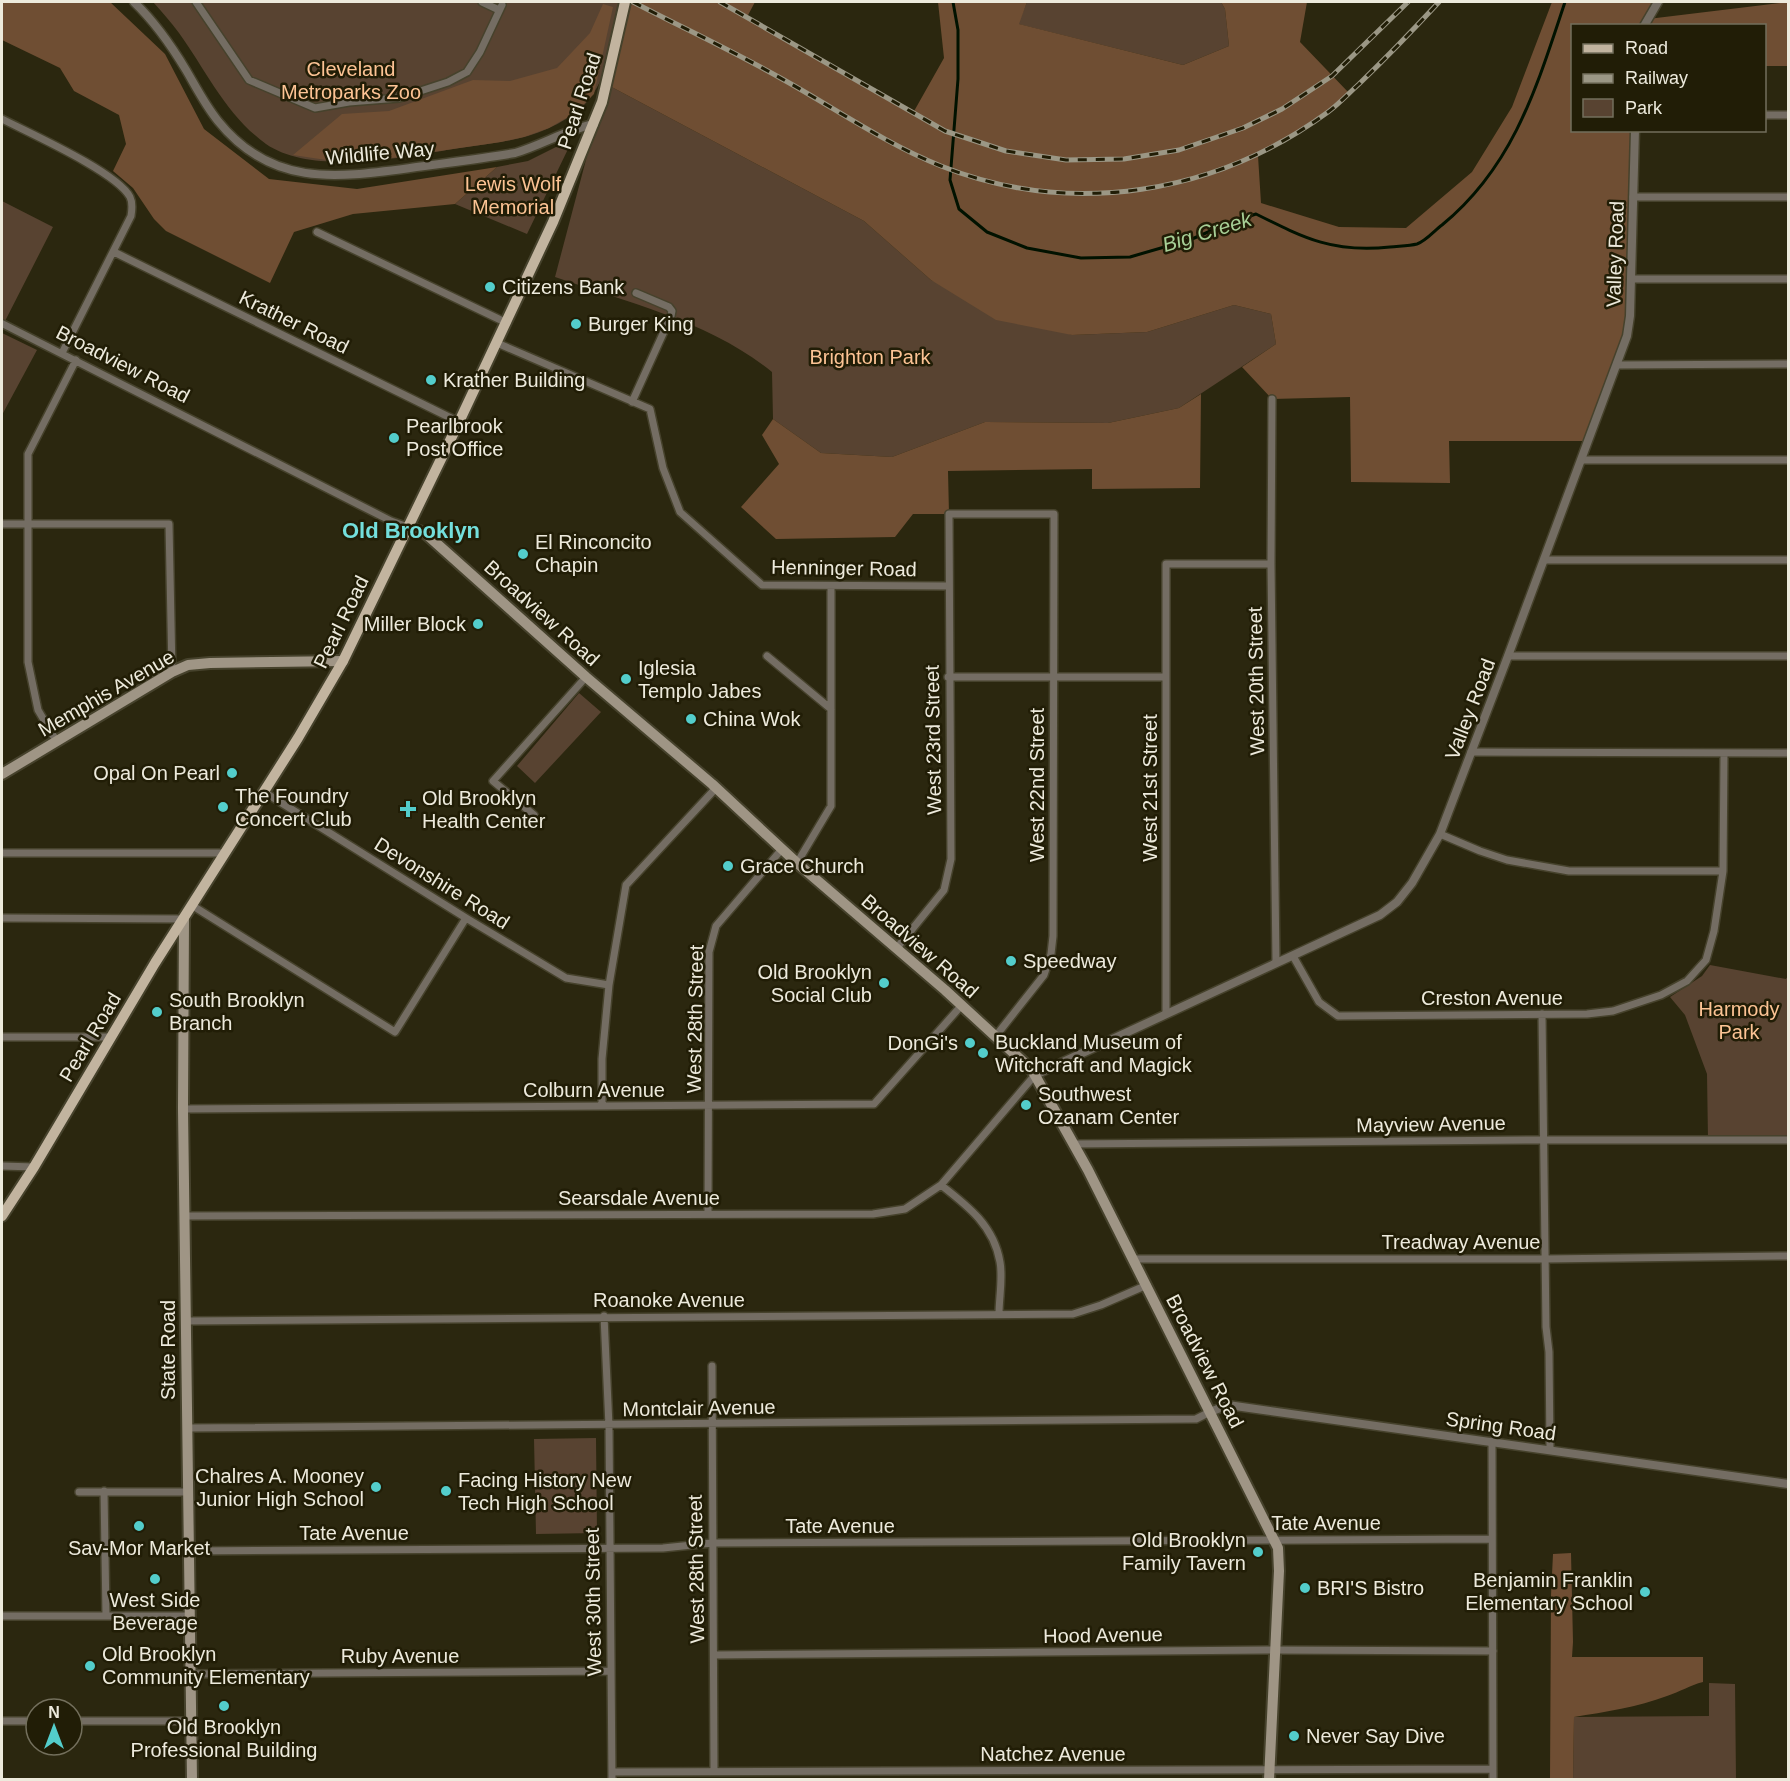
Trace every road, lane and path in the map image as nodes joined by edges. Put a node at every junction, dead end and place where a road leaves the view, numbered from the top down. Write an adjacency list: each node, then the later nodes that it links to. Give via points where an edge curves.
1 (134, 2): 10 (street, Wildlife Way, via 163,34 205,103 233,138 270,162 305,174 366,174 515,153)
2 (196, 2): 3 (street, via 249,80 315,108 399,98 467,72 500,7)
3 (482, 2)
4 (625, 2): 10 (main road, Pearl Road)
5 (1658, 2): 6 (street)
6 (1645, 24)
7 (1766, 115): 8 (street)
8 (1788, 115)
9 (2, 119): 15 (street, via 93,165 130,196 131,216)
10 (594, 124): 19 (main road, Pearl Road)
11 (1635, 132): 12 (street, Valley Road)
12 (1633, 197): 13 (street); 16 (street, Valley Road)
13 (1788, 197)
14 (317, 232): 19 (street)
15 (114, 252): 22 (street); 28 (street, Krather Road)
16 (1631, 279): 17 (street); 25 (street, Valley Road, via 1630,318)
17 (1788, 279)
18 (636, 293): 27 (street, via 672,311)
19 (507, 323): 21 (main road, Pearl Road)
20 (3, 324): 22 (street, Broadview Road)
21 (497, 343): 27 (street, Henninger Road); 28 (main road, Pearl Road)
22 (62, 353): 23 (street, Broadview Road)
23 (75, 360): 33 (street, via 28,454); 34 (street, Broadview Road)
24 (1788, 364): 25 (street)
25 (1617, 365): 29 (street, Valley Road)
26 (1272, 399): 37 (street, West 20th Street)
27 (632, 402): 38 (street, Henninger Road, via 650,409 663,468 681,512 762,585)
28 (459, 422): 34 (main road, Pearl Road)
29 (1581, 460): 30 (street); 35 (street, Valley Road)
30 (1788, 460)
31 (949, 514): 39 (street, West 23rd Street); 47 (street, West 22nd Street, via 1053,514)
32 (2, 524): 33 (street)
33 (28, 524): 44 (street, via 169,524); 50 (street, via 28,662 39,710)
34 (408, 527): 43 (main road, Pearl Road); 45 (main road, Broadview Road, via 425,533)
35 (1545, 560): 36 (street); 41 (street, Valley Road)
36 (1788, 560)
37 (1271, 564): 48 (street, West 21st Street, via 1166,564); 70 (street, West 20th Street)
38 (831, 586): 39 (street, Henninger Road); 49 (street)
39 (949, 586): 46 (street, West 23rd Street)
40 (767, 656): 49 (street)
41 (1508, 656): 42 (street); 51 (street, Valley Road)
42 (1788, 656)
43 (343, 661): 44 (main road, Memphis Avenue, via 210,663); 56 (main road, Pearl Road)
44 (172, 672): 50 (main road, Memphis Avenue)
45 (586, 677): 55 (main road, Broadview Road); 57 (street, via 494,781)
46 (948, 678): 47 (street); 68 (street, West 23rd Street, via 951,859 944,890)
47 (1054, 678): 48 (street); 77 (street, West 22nd Street, via 1051,954 1044,975)
48 (1166, 678): 73 (street, West 21st Street)
49 (831, 709): 62 (street, via 831,806)
50 (57, 742): 54 (main road, Memphis Avenue)
51 (1472, 752): 53 (street); 58 (street, Valley Road)
52 (1788, 753): 53 (street)
53 (1724, 754): 63 (street)
54 (2, 774)
55 (716, 788): 59 (main road, Broadview Road); 71 (street, via 626,885)
56 (264, 792): 61 (main road, Pearl Road); 66 (street, Devonshire Road)
57 (534, 815)
58 (1440, 834): 63 (street, via 1508,860 1569,871); 69 (street, Valley Road, via 1412,884 1397,902 1380,915)
59 (782, 849): 62 (main road, Broadview Road); 80 (street, West 28th Street, via 716,926 709,952)
60 (2, 853): 61 (street)
61 (225, 853): 64 (main road, Pearl Road)
62 (797, 863): 68 (main road, Broadview Road)
63 (1723, 871): 74 (street, Creston Avenue, via 1706,960 1687,981 1662,995 1613,1011)
64 (193, 906): 66 (street, via 395,1032); 67 (main road, Pearl Road)
65 (2, 918): 67 (street)
66 (466, 918): 71 (street, Devonshire Road, via 566,978)
67 (184, 919): 76 (main road, Pearl Road); 81 (main road, State Road)
68 (896, 949): 72 (main road, Broadview Road)
69 (1293, 956): 70 (street, Valley Road); 74 (street, Creston Avenue, via 1319,1002 1338,1016)
70 (1276, 963): 73 (street, Valley Road)
71 (609, 985): 79 (street)
72 (961, 1006): 77 (main road, Broadview Road); 80 (street, Colburn Avenue, via 874,1104)
73 (1166, 1013): 78 (street, Valley Road)
74 (1542, 1014): 82 (street)
75 (2, 1036): 76 (street)
76 (110, 1037): 86 (main road, Pearl Road)
77 (995, 1037): 78 (main road, Broadview Road)
78 (1035, 1075): 84 (main road, Broadview Road); 87 (street, Searsdale Avenue)
79 (602, 1106): 80 (street, Colburn Avenue); 81 (street, Colburn Avenue)
80 (709, 1106): 88 (street, West 28th Street)
81 (183, 1109): 90 (main road, State Road)
82 (1543, 1140): 83 (street, Mayview Avenue); 84 (street, Mayview Avenue); 93 (street)
83 (1788, 1140)
84 (1074, 1144): 92 (main road, Broadview Road)
85 (2, 1166): 86 (street)
86 (34, 1167): 89 (main road, Pearl Road)
87 (941, 1185): 88 (street, Searsdale Avenue, via 905,1209 873,1214); 95 (street, via 984,1223 994,1240 1001,1264)
88 (708, 1214): 90 (street, Searsdale Avenue)
89 (2, 1216)
90 (185, 1216): 97 (main road, State Road)
91 (1788, 1256): 93 (street, Treadway Avenue)
92 (1133, 1259): 93 (street, Treadway Avenue); 94 (main road, Broadview Road)
93 (1545, 1259): 104 (street)
94 (1146, 1285): 95 (street, Roanoke Avenue, via 1073,1314); 99 (main road, Broadview Road)
95 (999, 1314): 96 (street, Roanoke Avenue)
96 (604, 1316): 97 (street, Roanoke Avenue); 101 (street, West 30th Street)
97 (185, 1321): 102 (main road, State Road)
98 (712, 1366): 100 (street, West 28th Street)
99 (1210, 1412): 100 (street, Montclair Avenue, via 1196,1419); 103 (street, Spring Road, via 1228,1405); 110 (main road, Broadview Road)
100 (712, 1424): 101 (street, Montclair Avenue); 111 (street, West 28th Street)
101 (609, 1426): 102 (street, Montclair Avenue); 112 (street, West 30th Street)
102 (187, 1428): 108 (main road, State Road)
103 (1492, 1441): 104 (street, Spring Road); 109 (street)
104 (1550, 1449): 105 (street, Spring Road)
105 (1788, 1484)
106 (104, 1491): 107 (street); 108 (street); 115 (street)
107 (79, 1492)
108 (188, 1492): 113 (main road, State Road)
109 (1491, 1539): 110 (street, Tate Avenue); 118 (street)
110 (1274, 1540): 111 (street, Tate Avenue); 117 (main road, Broadview Road, via 1279,1555)
111 (712, 1543): 112 (street, Tate Avenue, via 663,1548); 119 (street, West 28th Street)
112 (609, 1547): 113 (street, Tate Avenue); 120 (street, West 30th Street)
113 (189, 1551): 116 (main road, State Road)
114 (2, 1616): 115 (street)
115 (105, 1616): 116 (street)
116 (190, 1616): 121 (main road, State Road)
117 (1275, 1650): 118 (street, Hood Avenue); 119 (street, Hood Avenue); 128 (main road, Broadview Road)
118 (1493, 1650): 126 (street)
119 (714, 1654): 127 (street, West 28th Street)
120 (611, 1671): 121 (street, Ruby Avenue); 130 (street, West 30th Street)
121 (190, 1674): 125 (main road, State Road)
122 (2, 1721): 123 (street)
123 (24, 1721)
124 (84, 1721): 125 (street)
125 (191, 1722): 131 (main road, State Road)
126 (1493, 1769): 128 (street, Natchez Avenue); 132 (street)
127 (714, 1771): 129 (street, Natchez Avenue); 130 (street, Natchez Avenue)
128 (1269, 1774): 129 (street, Natchez Avenue)
129 (915, 1775)
130 (612, 1776)
131 (192, 1779)
132 (1493, 1779)

